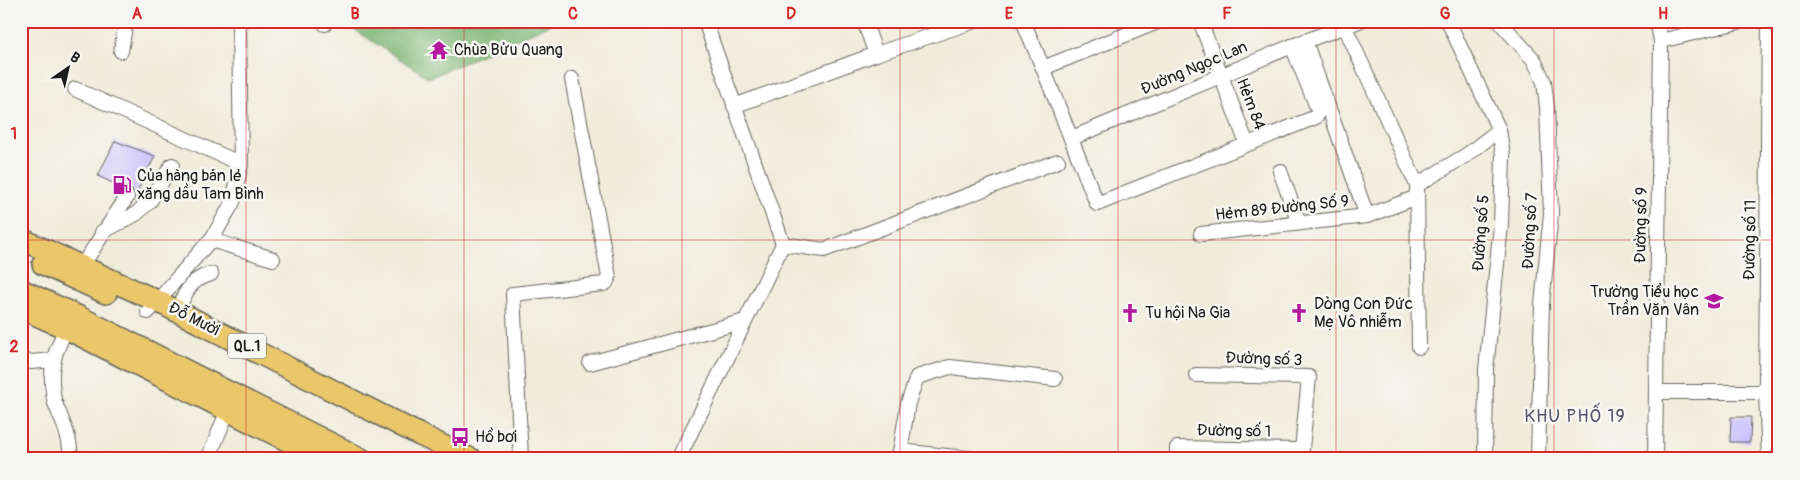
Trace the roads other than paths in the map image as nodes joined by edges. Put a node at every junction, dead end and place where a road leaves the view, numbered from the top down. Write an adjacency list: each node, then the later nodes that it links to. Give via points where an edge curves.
1 (126, 21): 18 (street)
2 (239, 21): 29 (street)
3 (704, 21): 24 (street)
4 (864, 21): 19 (street)
5 (975, 21): 19 (street)
6 (1023, 21): 20 (street)
7 (1160, 21): 20 (street)
8 (1200, 21): 21 (street, Hẻm 84)
9 (1359, 21): 15 (street, Đường Ngọc Lan)
10 (1448, 21): 25 (street, Đường số 5)
11 (1499, 21): 73 (street, Đường số 7, via 1534,60 1544,82 1547,107 1551,214 1542,304)
12 (1657, 21): 16 (street, Đường số 9)
13 (1742, 21): 16 (street)
14 (1769, 21): 58 (street, Đường số 11)
15 (1345, 27): 17 (street, Đường Ngọc Lan); 32 (street)
16 (1661, 41): 57 (street, Đường số 9)
17 (1299, 43): 21 (street, Đường Ngọc Lan); 27 (street, via 1318,114); 34 (street)
18 (121, 51)
19 (876, 54): 24 (street)
20 (1044, 68): 26 (street)
21 (1221, 76): 26 (street, Đường Ngọc Lan); 27 (street, Hẻm 84)
22 (572, 79): 68 (street, via 609,277 604,284 513,294)
23 (76, 89): 29 (street)
24 (734, 106): 40 (street)
25 (1499, 130): 32 (street, Hẻm 89 Đường Số 9); 72 (street, Đường số 5, via 1501,225 1486,369)
26 (1072, 138): 27 (street, via 1097,204)
27 (1247, 144)
28 (1058, 161): 40 (street, via 824,250)
29 (242, 164): 39 (street, via 233,202)
30 (172, 165): 36 (street, via 150,201 136,214)
31 (1280, 171): 35 (street)
32 (1417, 191): 34 (street, Hẻm 89 Đường Số 9); 51 (street)
33 (127, 197): 36 (street)
34 (1366, 216): 35 (street, Hẻm 89 Đường Số 9)
35 (1299, 223): 37 (street, Hẻm 89 Đường Số 9)
36 (102, 232): 43 (street)
37 (1201, 234)
38 (21, 239): 43 (highway, Đỗ Mười / QL.1)
39 (211, 240): 42 (street); 46 (street)
40 (783, 244): 49 (street)
41 (21, 254): 43 (highway, Đỗ Mười / QL.1)
42 (273, 259)
43 (77, 272): 46 (highway, Đỗ Mười / QL.1)
44 (212, 274): 48 (street, via 191,284)
45 (21, 290): 65 (highway)
46 (153, 306): 48 (highway, Đỗ Mười / QL.1); 66 (highway, Đỗ Mười / QL.1)
47 (21, 308): 50 (highway)
48 (177, 310): 67 (highway, Đỗ Mười / QL.1)
49 (746, 321): 54 (street); 69 (street)
50 (66, 328): 53 (street); 59 (highway)
51 (1419, 347)
52 (21, 360): 53 (street)
53 (53, 360): 62 (street, via 54,401 68,438)
54 (590, 364)
55 (1196, 375): 60 (street, Đường số 3, via 1309,377)
56 (1055, 379): 61 (street, via 950,367 917,377 908,403)
57 (1656, 392): 58 (street); 74 (street, Đường số 9)
58 (1766, 392): 75 (street, Đường số 11)
59 (228, 410): 63 (street); 64 (highway)
60 (1301, 454): 71 (street, Đường số 1, via 1177,448)
61 (899, 455): 70 (street)
62 (70, 459)
63 (208, 459)
64 (324, 459)
65 (361, 459)
66 (437, 459)
67 (471, 459)
68 (521, 459)
69 (678, 459)
70 (975, 459)
71 (1177, 459)
72 (1485, 459)
73 (1538, 459)
74 (1655, 459)
75 (1768, 459)

